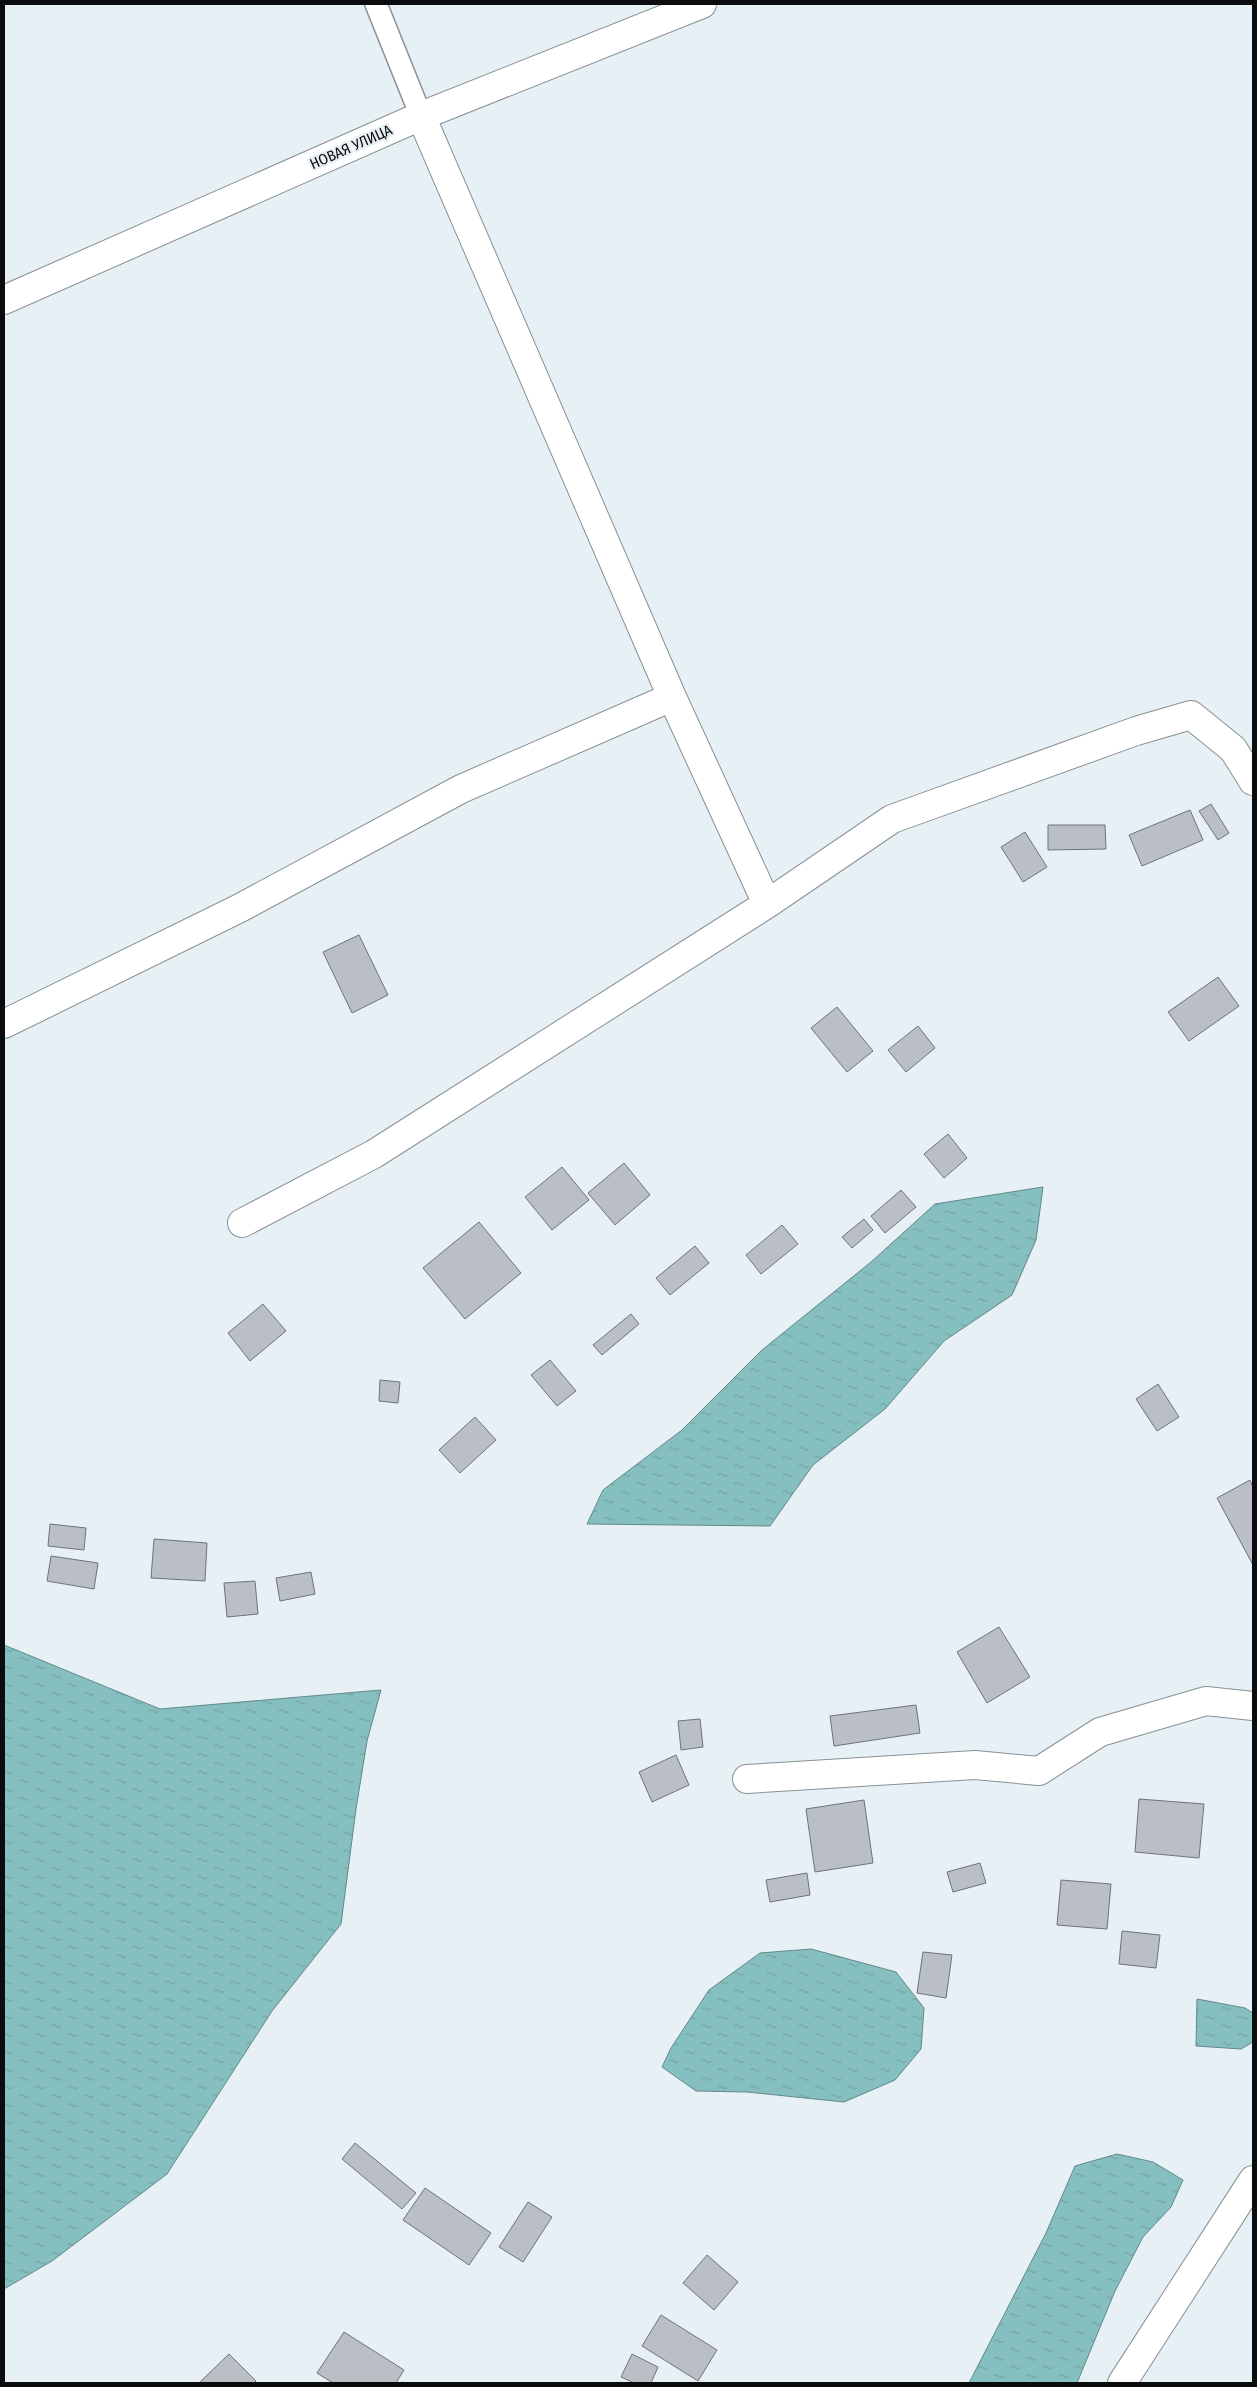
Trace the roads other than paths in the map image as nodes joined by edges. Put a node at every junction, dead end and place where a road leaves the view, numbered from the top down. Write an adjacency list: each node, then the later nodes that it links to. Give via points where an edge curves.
1 (376, 4): 3 (lane)
2 (702, 4): 3 (street, НОВАЯ УЛИЦА)
3 (421, 116): 4 (street, НОВАЯ УЛИЦА); 5 (street)
4 (4, 300)
5 (672, 698): 7 (street); 8 (street, via 460,789 240,908)
6 (1253, 780): 7 (street, via 1234,748 1191,715 1136,731 892,819)
7 (767, 904): 9 (street, via 374,1154)
8 (4, 1024)
9 (242, 1223)
10 (1253, 1706): 11 (street, via 1206,1701 1100,1732 1039,1771 975,1765)
11 (747, 1779)
12 (1253, 2180): 13 (street)
13 (1122, 2383)

